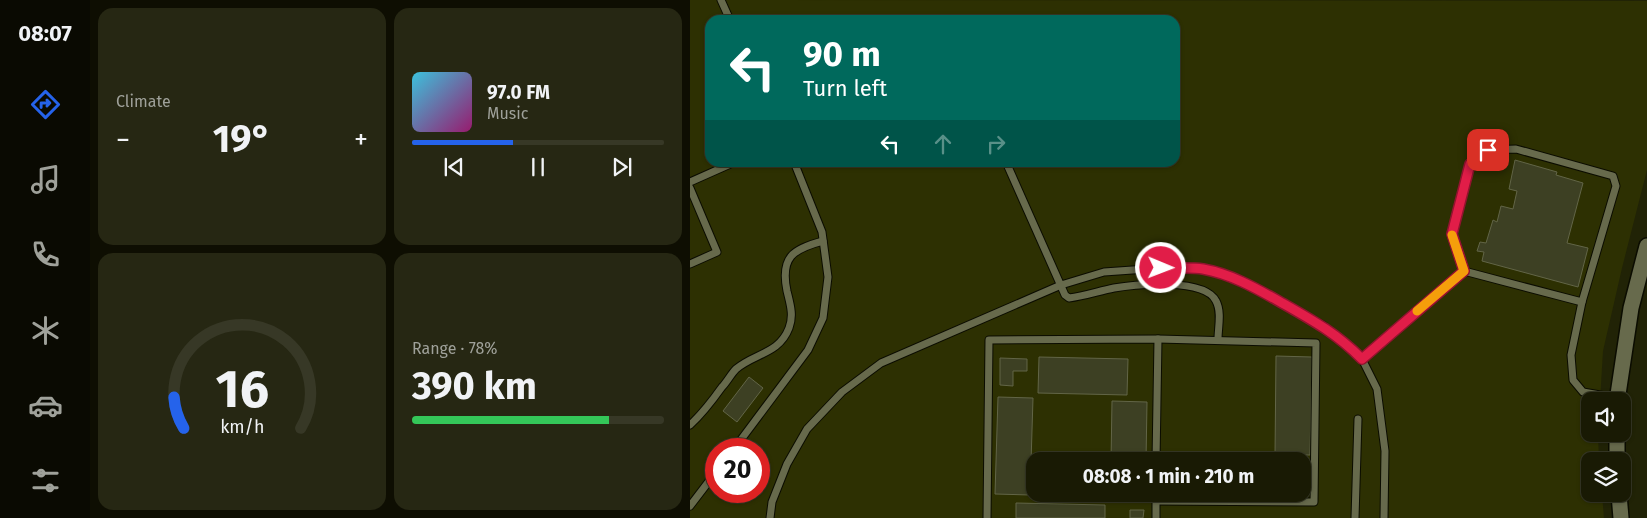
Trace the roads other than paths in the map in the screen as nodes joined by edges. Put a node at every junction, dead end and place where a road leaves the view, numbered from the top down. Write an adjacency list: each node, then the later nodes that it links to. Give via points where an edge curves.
1 (721, 0): 2 (lane)
2 (728, 15)
3 (724, 167): 6 (lane)
4 (796, 167): 8 (lane)
5 (1008, 167): 12 (lane)
6 (690, 182)
7 (690, 188): 10 (lane, via 717,252)
8 (823, 241): 20 (lane, via 807,245 790,256 785,267 792,310 784,340 736,370); 21 (lane, via 828,276 823,318 808,350)
9 (1647, 246): 18 (main road, via 1631,308)
10 (690, 264)
11 (1464, 271): 13 (lane); 13 (lane, via 1452,234 1470,164 1488,150 1516,150 1613,176 1616,186); 16 (lane)
12 (1061, 285): 15 (lane, via 1064,295 1069,298 1132,285 1172,285 1208,292 1219,309); 16 (lane, via 1104,272 1161,268 1202,269 1223,274 1258,289 1324,326); 28 (lane, via 881,363 842,392 803,436 784,472 772,502)
13 (1582, 302): 17 (lane, via 1571,355 1574,380)
14 (1158, 339): 15 (lane); 22 (lane); 29 (lane, via 989,340)
15 (1218, 340): 25 (lane, via 1316,343 1314,502)
16 (1362, 359): 32 (lane, via 1377,389 1385,451)
17 (1583, 392)
18 (1618, 392)
19 (1358, 418): 31 (lane)
20 (690, 425)
21 (742, 438)
22 (1156, 452)
23 (705, 486): 27 (lane)
24 (1156, 502): 30 (lane)
25 (1311, 502)
26 (1620, 502): 33 (main road)
27 (690, 506)
28 (770, 518)
29 (986, 518)
30 (1156, 518)
31 (1355, 518)
32 (1384, 518)
33 (1621, 518)

